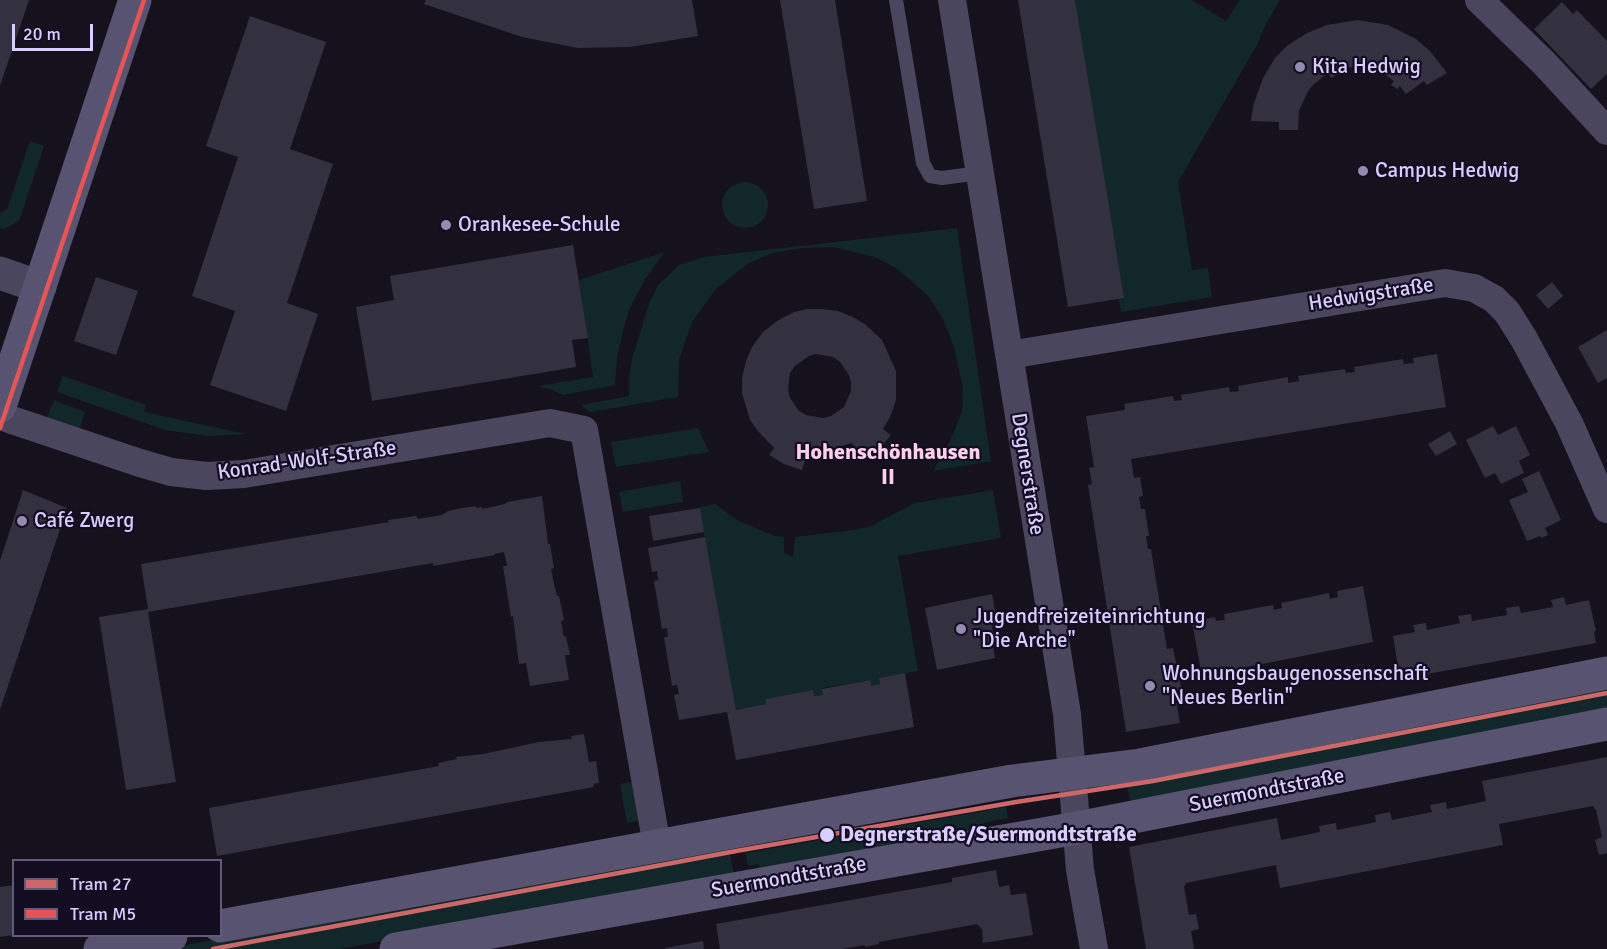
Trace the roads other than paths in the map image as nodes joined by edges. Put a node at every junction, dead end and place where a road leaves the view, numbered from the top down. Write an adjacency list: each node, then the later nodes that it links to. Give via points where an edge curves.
1 (135, 0): 8 (main road)
2 (896, 0): 6 (lane, via 923,163 930,176)
3 (952, 0): 6 (street, Degnerstraße)
4 (1479, 0): 5 (street)
5 (1607, 131)
6 (980, 173): 9 (street, Degnerstraße)
7 (0, 273): 8 (street)
8 (40, 287): 10 (main road)
9 (1009, 355): 12 (street, Hedwigstraße, via 1445,283 1474,288 1507,312 1524,339 1569,423); 15 (street, Degnerstraße, via 1067,714)
10 (0, 406)
11 (0, 416): 17 (street, Konrad-Wolf-Straße, via 171,472 207,476 244,474 550,423 584,430)
12 (1607, 508)
13 (1607, 673): 15 (main road)
14 (1607, 724): 16 (main road, Suermondtstraße)
15 (1072, 775): 16 (street, Degnerstraße); 17 (main road, via 1012,781)
16 (1077, 828): 21 (main road, Suermondtstraße); 22 (street, Degnerstraße)
17 (657, 846): 18 (main road)
18 (222, 926)
19 (166, 937): 20 (main road)
20 (100, 949)
21 (396, 949)
22 (1094, 949)

